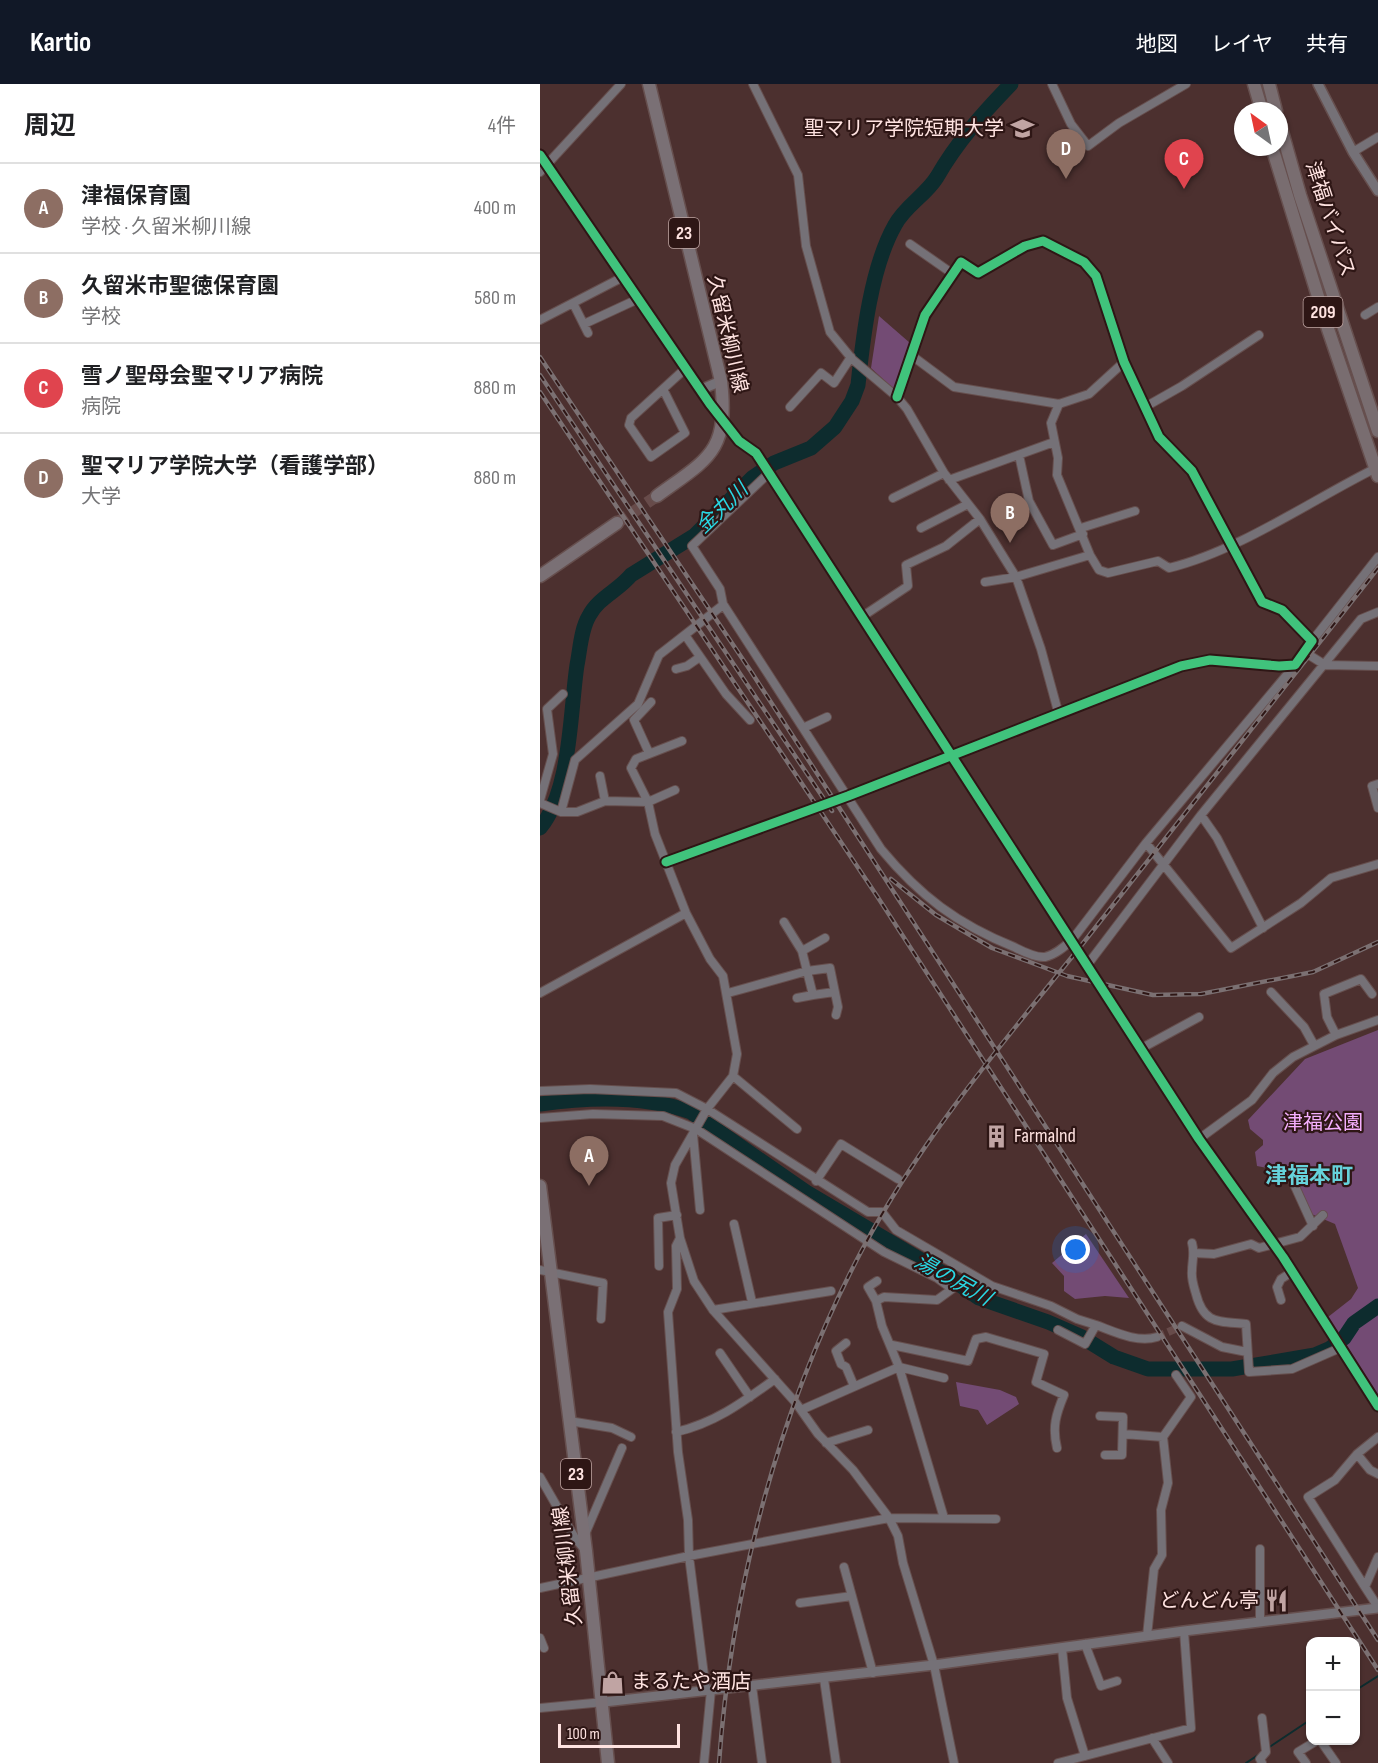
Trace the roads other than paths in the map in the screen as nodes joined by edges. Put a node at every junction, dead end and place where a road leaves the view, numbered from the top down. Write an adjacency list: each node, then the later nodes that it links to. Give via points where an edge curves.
1 (621, 84): 16 (street)
2 (649, 84): 33 (main road, 久留米柳川線 / 23)
3 (753, 84): 30 (street, via 798,175 806,246 820,304 830,332)
4 (1052, 84): 5 (street, via 1071,124 1088,146)
5 (1186, 84)
6 (1254, 84): 9 (highway)
7 (1269, 84): 10 (highway)
8 (1318, 84): 12 (street)
9 (1259, 102)
10 (1274, 102)
11 (1378, 137): 12 (street)
12 (1353, 152): 17 (street)
13 (1288, 153): 41 (highway, 津福バイパス / 209)
14 (540, 155): 16 (street)
15 (1275, 156): 44 (highway, 津福バイパス / 209)
16 (543, 168): 20 (street)
17 (1378, 191)
18 (910, 244): 19 (street)
19 (953, 274): 29 (street, via 925,315); 31 (street, via 961,262 978,273 1025,246 1043,241 1057,246 1084,262 1096,276)
20 (623, 277): 21 (street); 22 (street)
21 (638, 298): 26 (street); 32 (street)
22 (573, 303): 25 (street); 26 (street)
23 (1378, 307): 24 (street)
24 (1365, 315)
25 (540, 320)
26 (584, 324): 27 (street)
27 (588, 333)
28 (1259, 335): 39 (street)
29 (911, 355): 36 (street); 37 (street, via 954,387)
30 (850, 357): 36 (street); 38 (street, via 834,383 821,373)
31 (1124, 362): 37 (street, via 1089,394); 39 (street)
32 (686, 368): 34 (street); 35 (street)
33 (721, 381): 35 (street); 40 (main road, 久留米柳川線 / 23)
34 (663, 389): 34 (street, via 685,433 651,457 629,425 631,418)
35 (700, 390): 40 (street)
36 (897, 397): 46 (street)
37 (1059, 404): 42 (street, via 1051,423)
38 (790, 407)
39 (1145, 407): 55 (street, via 1160,436 1192,471)
40 (724, 421): 45 (street, via 739,441 756,453); 47 (main road, 久留米柳川線 / 23, via 718,443 698,466)
41 (1378, 431)
42 (1054, 442): 43 (street); 54 (street, via 1057,476)
43 (1019, 455): 46 (street); 54 (street, via 1029,501 1053,546)
44 (1377, 470): 55 (street)
45 (769, 473): 61 (street, via 692,546 720,589); 63 (street)
46 (947, 476): 48 (street); 49 (street)
47 (657, 496)
48 (893, 498)
49 (968, 504): 51 (street); 53 (street)
50 (1135, 511): 54 (street)
51 (980, 519): 59 (street); 63 (street, via 946,546 906,565 908,586)
52 (617, 523): 58 (main road)
53 (921, 528)
54 (1082, 531): 56 (street)
55 (1233, 544): 56 (street, via 1170,568 1158,561 1108,573 1099,570); 65 (street, via 1262,602 1282,610)
56 (1090, 555): 59 (street)
57 (1378, 557): 65 (street)
58 (540, 576)
59 (1016, 577): 60 (street); 74 (street)
60 (985, 582)
61 (723, 605): 64 (street); 77 (street)
62 (1378, 612): 69 (street, via 1361,619)
63 (863, 616): 80 (street)
64 (685, 635): 67 (street); 91 (street, via 659,655 638,704 575,760)
65 (1312, 641): 66 (street)
66 (1306, 654): 68 (street); 69 (street)
67 (700, 657): 71 (street); 76 (street)
68 (1295, 665): 74 (street, via 1210,660 1181,666); 93 (street)
69 (1325, 665): 70 (street); 92 (street)
70 (1378, 666)
71 (676, 669)
72 (563, 694): 85 (street, via 547,709 553,754)
73 (651, 702): 79 (street, via 634,720)
74 (1059, 715): 80 (street)
75 (827, 717): 77 (street)
76 (750, 720)
77 (803, 728): 84 (street)
78 (681, 741): 79 (street)
79 (649, 753): 88 (street, via 636,759 631,768)
80 (952, 754): 84 (street); 101 (street)
81 (600, 776): 86 (street)
82 (1378, 784): 90 (street, via 1372,786)
83 (675, 790): 88 (street)
84 (849, 796): 87 (street); 101 (street, via 898,870 965,926 1043,957 1063,949)
85 (540, 801): 91 (street)
86 (605, 801): 88 (street); 91 (street, via 577,812)
87 (833, 801)
88 (648, 802): 94 (street)
89 (812, 808): 94 (street)
90 (1378, 808)
91 (561, 812)
92 (1201, 815): 96 (street); 99 (street)
93 (1146, 843): 96 (street); 101 (street)
94 (666, 862): 97 (street)
95 (1378, 864): 99 (street, via 1331,879)
96 (1164, 865): 99 (street, via 1231,948); 103 (street)
97 (686, 913): 107 (street); 108 (street, via 723,976)
98 (784, 922): 102 (street)
99 (1263, 928)
100 (825, 938): 102 (street)
101 (1072, 940): 103 (street)
102 (802, 951): 104 (street)
103 (1088, 964): 117 (street)
104 (807, 971): 105 (street, via 830,968); 108 (street); 110 (street)
105 (834, 992): 110 (street); 112 (street)
106 (1271, 992): 116 (street, via 1304,1027)
107 (540, 993)
108 (728, 993): 118 (street, via 737,1054)
109 (1372, 994): 115 (street, via 1361,979 1324,994 1327,1017)
110 (813, 995): 111 (street)
111 (797, 998)
112 (836, 1015)
113 (1199, 1017): 117 (street)
114 (1378, 1020): 115 (street)
115 (1336, 1035): 116 (street)
116 (1314, 1045): 124 (street, via 1273,1073 1252,1100)
117 (1142, 1048): 124 (street)
118 (733, 1076): 120 (street); 122 (street)
119 (540, 1091): 120 (street, via 676,1093)
120 (706, 1109): 123 (street); 126 (street)
121 (540, 1118): 123 (street, via 593,1114 663,1116)
122 (797, 1129)
123 (695, 1131): 129 (street); 130 (street, via 675,1165 671,1183); 144 (street, via 884,1252 952,1289 937,1300 884,1297)
124 (1199, 1139): 136 (street)
125 (898, 1179): 126 (street, via 842,1144)
126 (816, 1181): 148 (street, via 868,1212 882,1212 896,1230 992,1286)
127 (1293, 1182): 133 (street)
128 (540, 1186): 139 (main road, 久留米柳川線 / 23)
129 (700, 1210)
130 (677, 1215): 134 (street); 138 (street, via 658,1218)
131 (1323, 1215): 133 (street)
132 (734, 1224): 145 (street)
133 (1312, 1226): 136 (street, via 1300,1237)
134 (680, 1239): 146 (street, via 694,1281); 168 (street, via 675,1255 677,1289 668,1312)
135 (1192, 1243): 137 (street)
136 (1274, 1244): 137 (street, via 1259,1248 1241,1245 1214,1254); 140 (street)
137 (1194, 1253): 155 (street, via 1191,1274 1203,1314 1211,1320 1246,1324)
138 (659, 1266)
139 (545, 1270): 147 (street, via 603,1283); 166 (main road, 久留米柳川線 / 23)
140 (1292, 1272): 143 (street, via 1277,1287); 154 (street)
141 (877, 1281): 144 (street, via 868,1287)
142 (831, 1291): 145 (street)
143 (1281, 1300)
144 (876, 1301): 153 (street)
145 (752, 1302): 146 (street)
146 (713, 1310): 160 (street)
147 (601, 1319)
148 (1096, 1325): 150 (street, via 1085,1344); 151 (street, via 1124,1336 1149,1340)
149 (1182, 1326): 155 (street, via 1222,1347)
150 (1058, 1330)
151 (1157, 1337)
152 (846, 1343): 161 (street, via 836,1352)
153 (892, 1345): 157 (street); 175 (street, via 968,1361 976,1339 986,1337 1044,1354 1036,1382 1064,1395 1054,1420)
154 (1340, 1348): 155 (street, via 1292,1369 1249,1372); 163 (street)
155 (1247, 1352)
156 (720, 1353): 162 (street)
157 (899, 1367): 159 (street); 161 (street); 181 (street)
158 (1176, 1375): 171 (street, via 1191,1397)
159 (944, 1378)
160 (775, 1379): 162 (street); 164 (street)
161 (854, 1386): 164 (street)
162 (750, 1397): 168 (street, via 700,1427)
163 (1378, 1407)
164 (801, 1410): 173 (street)
165 (1100, 1416): 169 (street, via 1123,1417)
166 (569, 1421): 170 (street, via 612,1428); 183 (main road, 久留米柳川線 / 23)
167 (868, 1431): 173 (street)
168 (676, 1432): 186 (street)
169 (1123, 1434): 171 (street); 177 (street, via 1122,1455)
170 (631, 1437)
171 (1163, 1437): 197 (street, via 1168,1483 1161,1510 1162,1555 1154,1569)
172 (1378, 1437): 176 (street)
173 (826, 1443): 180 (street, via 853,1470)
174 (622, 1448): 183 (street)
175 (1057, 1448)
176 (1357, 1454): 178 (street); 190 (street, via 1335,1480 1308,1497)
177 (1105, 1455)
178 (1378, 1474)
179 (540, 1477): 185 (street)
180 (889, 1518): 181 (street); 186 (street); 202 (street, via 898,1536)
181 (944, 1518): 182 (street)
182 (996, 1519)
183 (584, 1536): 185 (main road, 久留米柳川線 / 23)
184 (1260, 1549): 195 (street)
185 (586, 1551): 189 (main road, 久留米柳川線 / 23)
186 (689, 1556): 189 (street); 207 (street)
187 (1378, 1557): 190 (street)
188 (844, 1567): 192 (street)
189 (588, 1576): 191 (street); 208 (main road, 久留米柳川線 / 23)
190 (1365, 1587): 194 (street)
191 (540, 1588)
192 (852, 1596): 193 (street); 203 (street)
193 (800, 1603)
194 (1378, 1607): 195 (street)
195 (1260, 1622): 196 (street)
196 (1184, 1631): 197 (street); 211 (street, via 1191,1728)
197 (1148, 1636): 199 (street)
198 (540, 1638): 200 (street)
199 (1085, 1644): 201 (street); 205 (street, via 1101,1686)
200 (544, 1648)
201 (1062, 1648): 202 (street); 214 (street, via 1067,1698)
202 (934, 1665): 203 (street); 219 (street)
203 (873, 1672): 204 (street)
204 (824, 1678): 206 (street); 218 (street)
205 (1117, 1681)
206 (752, 1686): 207 (street); 217 (street)
207 (708, 1690): 208 (street); 216 (street)
208 (604, 1702): 209 (street); 215 (main road, 久留米柳川線 / 23)
209 (540, 1708)
210 (1262, 1718): 222 (street, via 1266,1752)
211 (1152, 1738): 214 (street); 221 (street)
212 (1310, 1745): 223 (street, via 1298,1752)
213 (1323, 1745): 224 (street)
214 (1085, 1756): 220 (street)
215 (608, 1763)
216 (704, 1763)
217 (762, 1763)
218 (836, 1763)
219 (954, 1763)
220 (1058, 1763)
221 (1168, 1763)
222 (1262, 1763)
223 (1306, 1763)
224 (1336, 1763)

